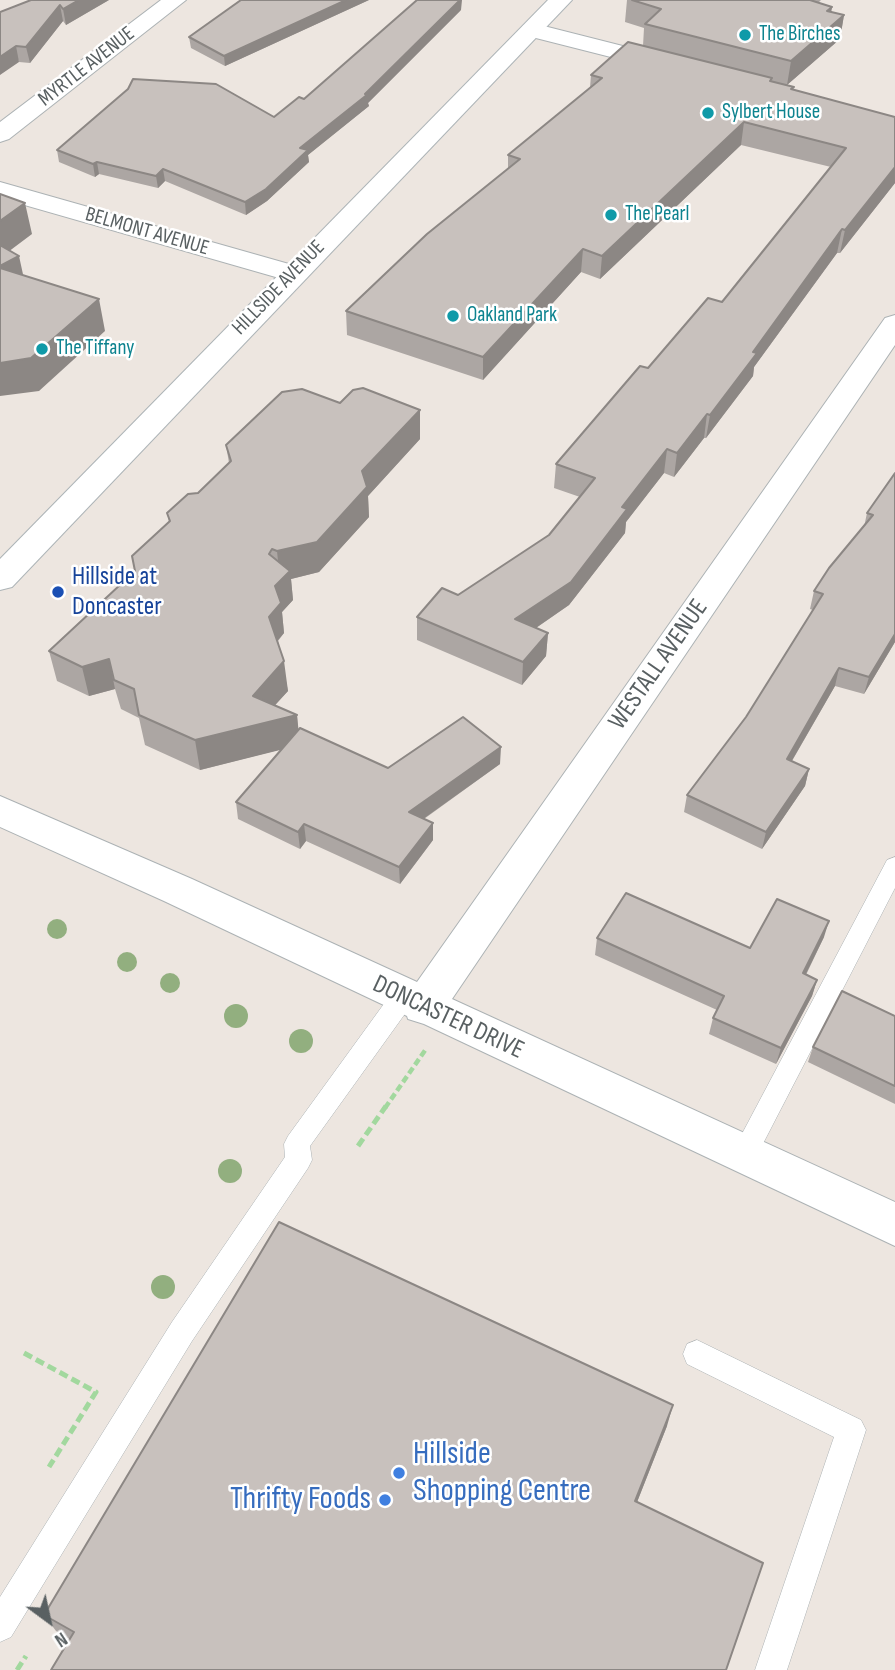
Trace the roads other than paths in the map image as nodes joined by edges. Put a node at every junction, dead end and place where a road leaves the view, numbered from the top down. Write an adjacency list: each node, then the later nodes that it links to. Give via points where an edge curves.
1 (175, 0): 5 (street, MYRTLE AVENUE)
2 (561, 0): 3 (street, HILLSIDE AVENUE)
3 (532, 30): 4 (street); 7 (street, HILLSIDE AVENUE)
4 (691, 71)
5 (0, 134)
6 (0, 190): 7 (street, BELMONT AVENUE)
7 (293, 274): 9 (street, HILLSIDE AVENUE)
8 (895, 324): 12 (street, WESTALL AVENUE)
9 (0, 579)
10 (0, 811): 12 (street, DONCASTER DRIVE)
11 (895, 866): 13 (lane)
12 (413, 1002): 13 (street, DONCASTER DRIVE); 16 (lane, via 297,1144 299,1160 230,1254 155,1370)
13 (744, 1155): 14 (street, DONCASTER DRIVE)
14 (895, 1225)
15 (697, 1354): 17 (lane, via 851,1430)
16 (0, 1626)
17 (771, 1670)

